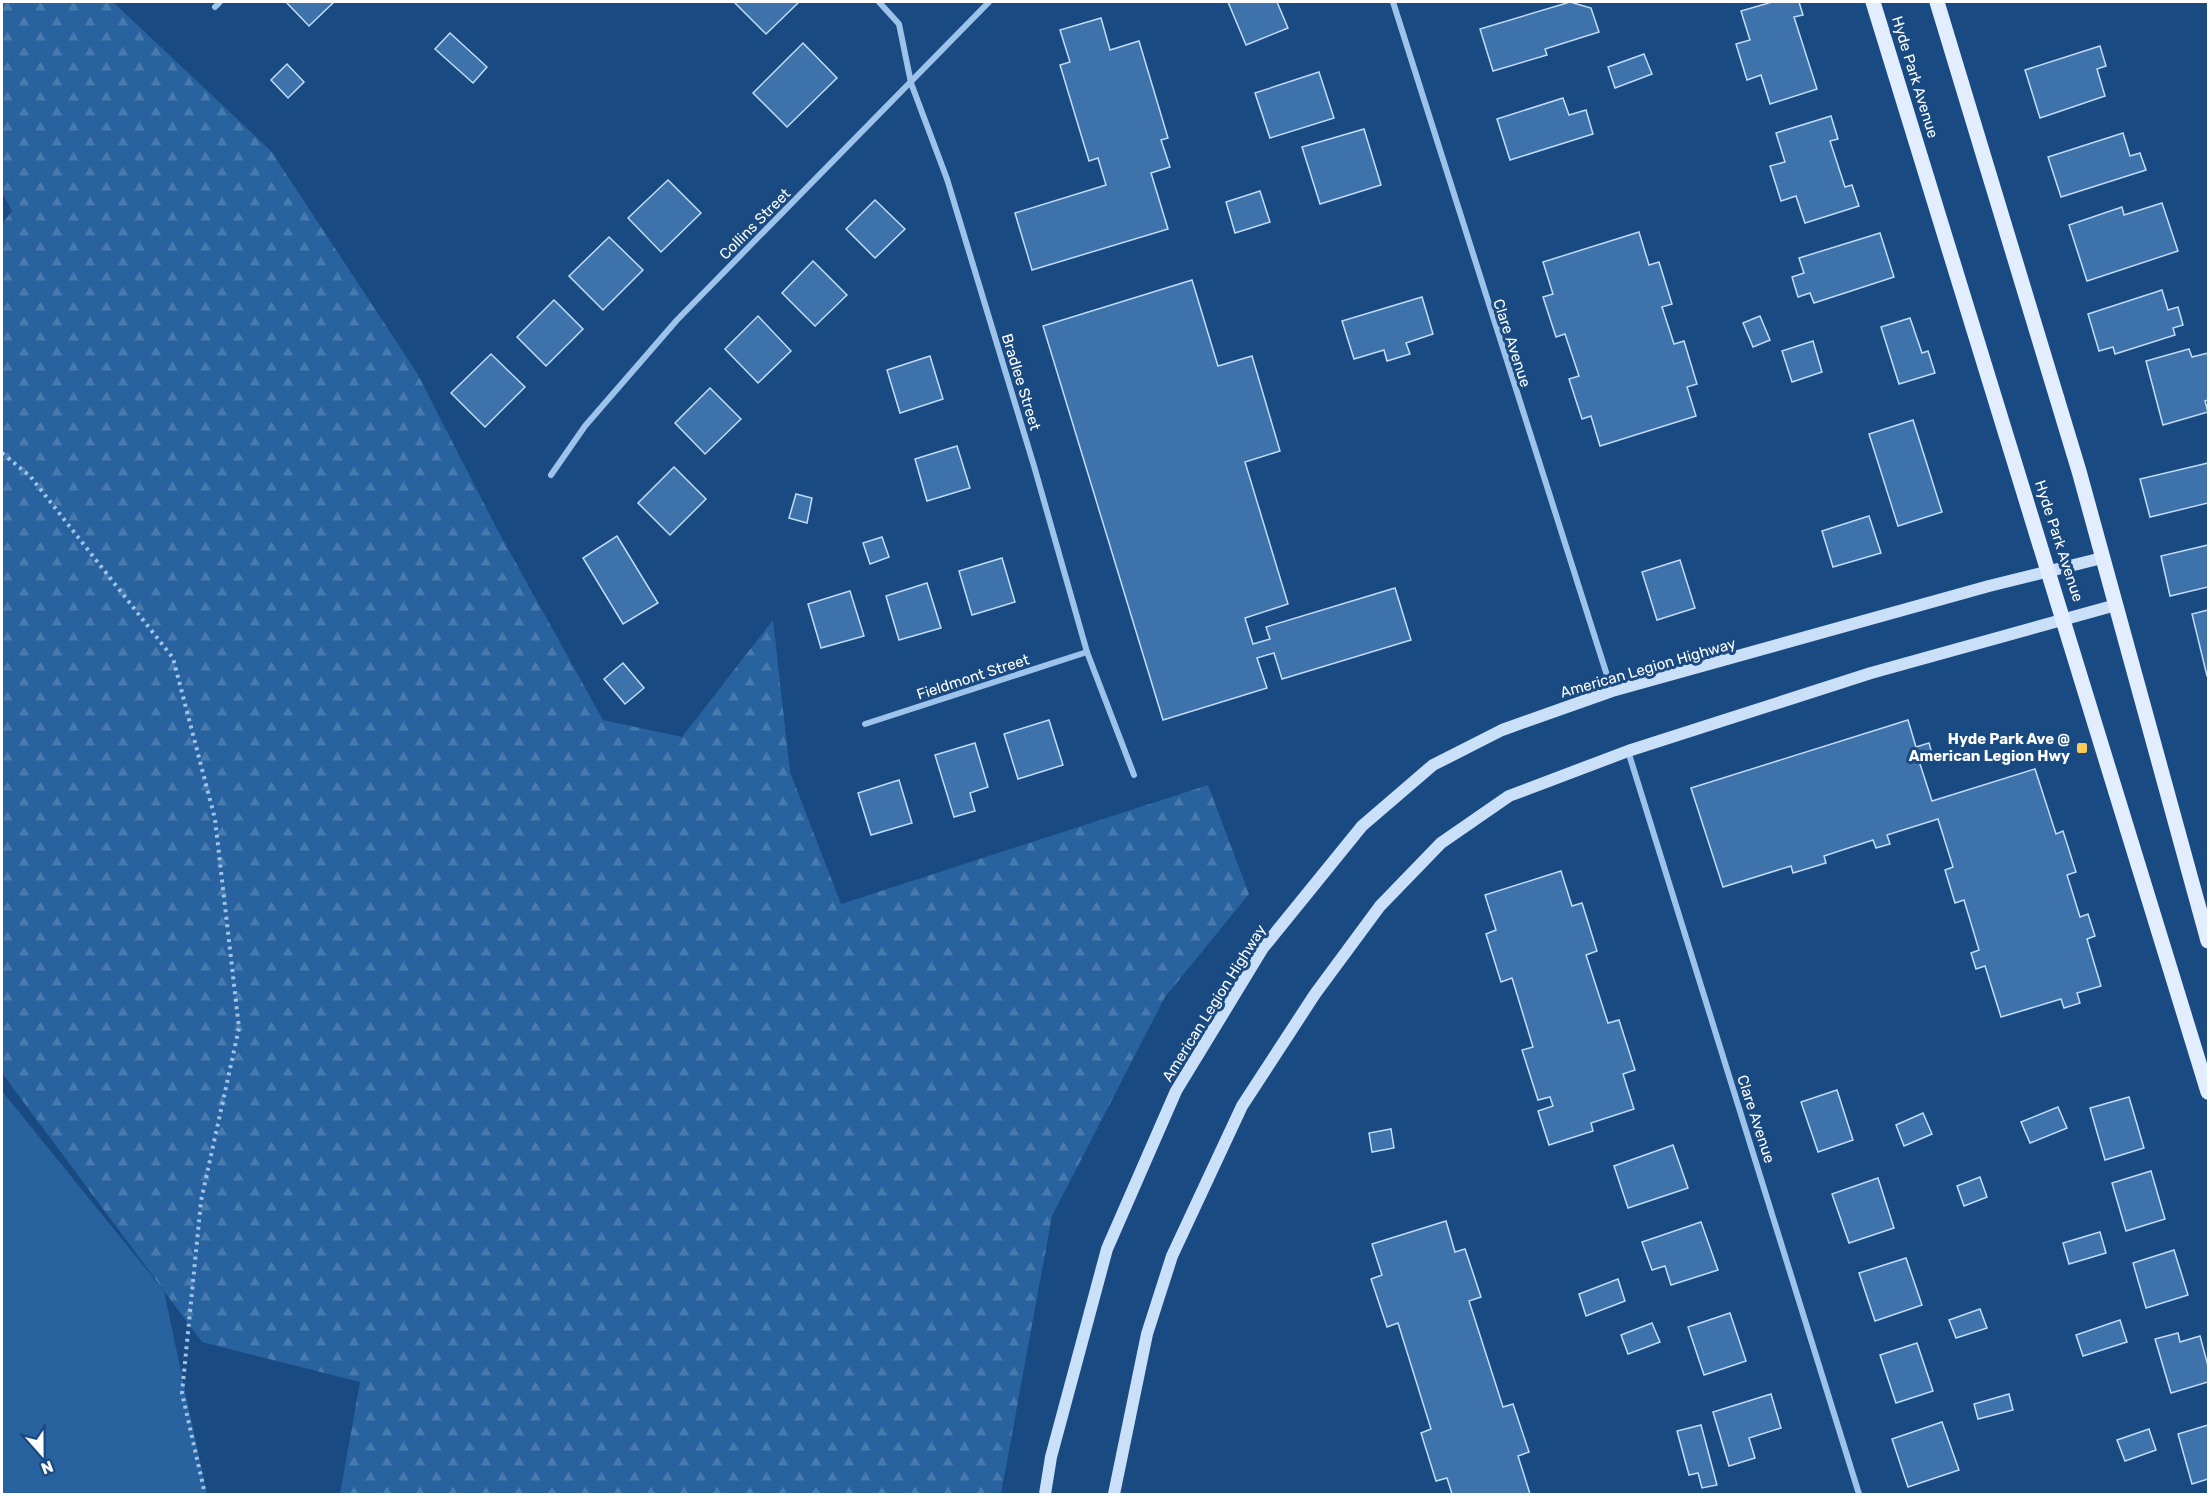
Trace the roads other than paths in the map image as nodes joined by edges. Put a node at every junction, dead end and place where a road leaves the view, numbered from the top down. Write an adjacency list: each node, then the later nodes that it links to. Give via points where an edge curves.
1 (220, 2): 7 (street)
2 (879, 2): 8 (street, Bradlee Street, via 899,24)
3 (989, 2): 8 (street, Collins Street)
4 (1393, 2): 15 (street, Clare Avenue)
5 (1873, 2): 11 (main road, Hyde Park Avenue)
6 (1937, 2): 10 (main road)
7 (215, 7)
8 (911, 83): 9 (street, Collins Street, via 677,320 585,426); 14 (street, Bradlee Street, via 947,179)
9 (551, 475)
10 (2102, 558): 11 (main road, American Legion Highway); 12 (main road)
11 (2050, 571): 13 (main road, Hyde Park Avenue); 15 (main road, American Legion Highway)
12 (2116, 605): 13 (main road); 19 (main road)
13 (2065, 620): 17 (main road, via 1870,673); 20 (main road, Hyde Park Avenue)
14 (1087, 652): 16 (street, Fieldmont Street); 18 (street, Bradlee Street)
15 (1612, 691): 21 (main road, American Legion Highway, via 1502,730 1433,765 1362,825 1263,948 1176,1091 1107,1249 1051,1457)
16 (865, 724)
17 (1628, 750): 22 (main road, via 1509,796 1441,843 1380,906 1315,994 1242,1106 1172,1256 1147,1335); 23 (street, Clare Avenue)
18 (1134, 774)
19 (2208, 941)
20 (2208, 1092)
21 (1045, 1494)
22 (1114, 1494)
23 (1859, 1494)

